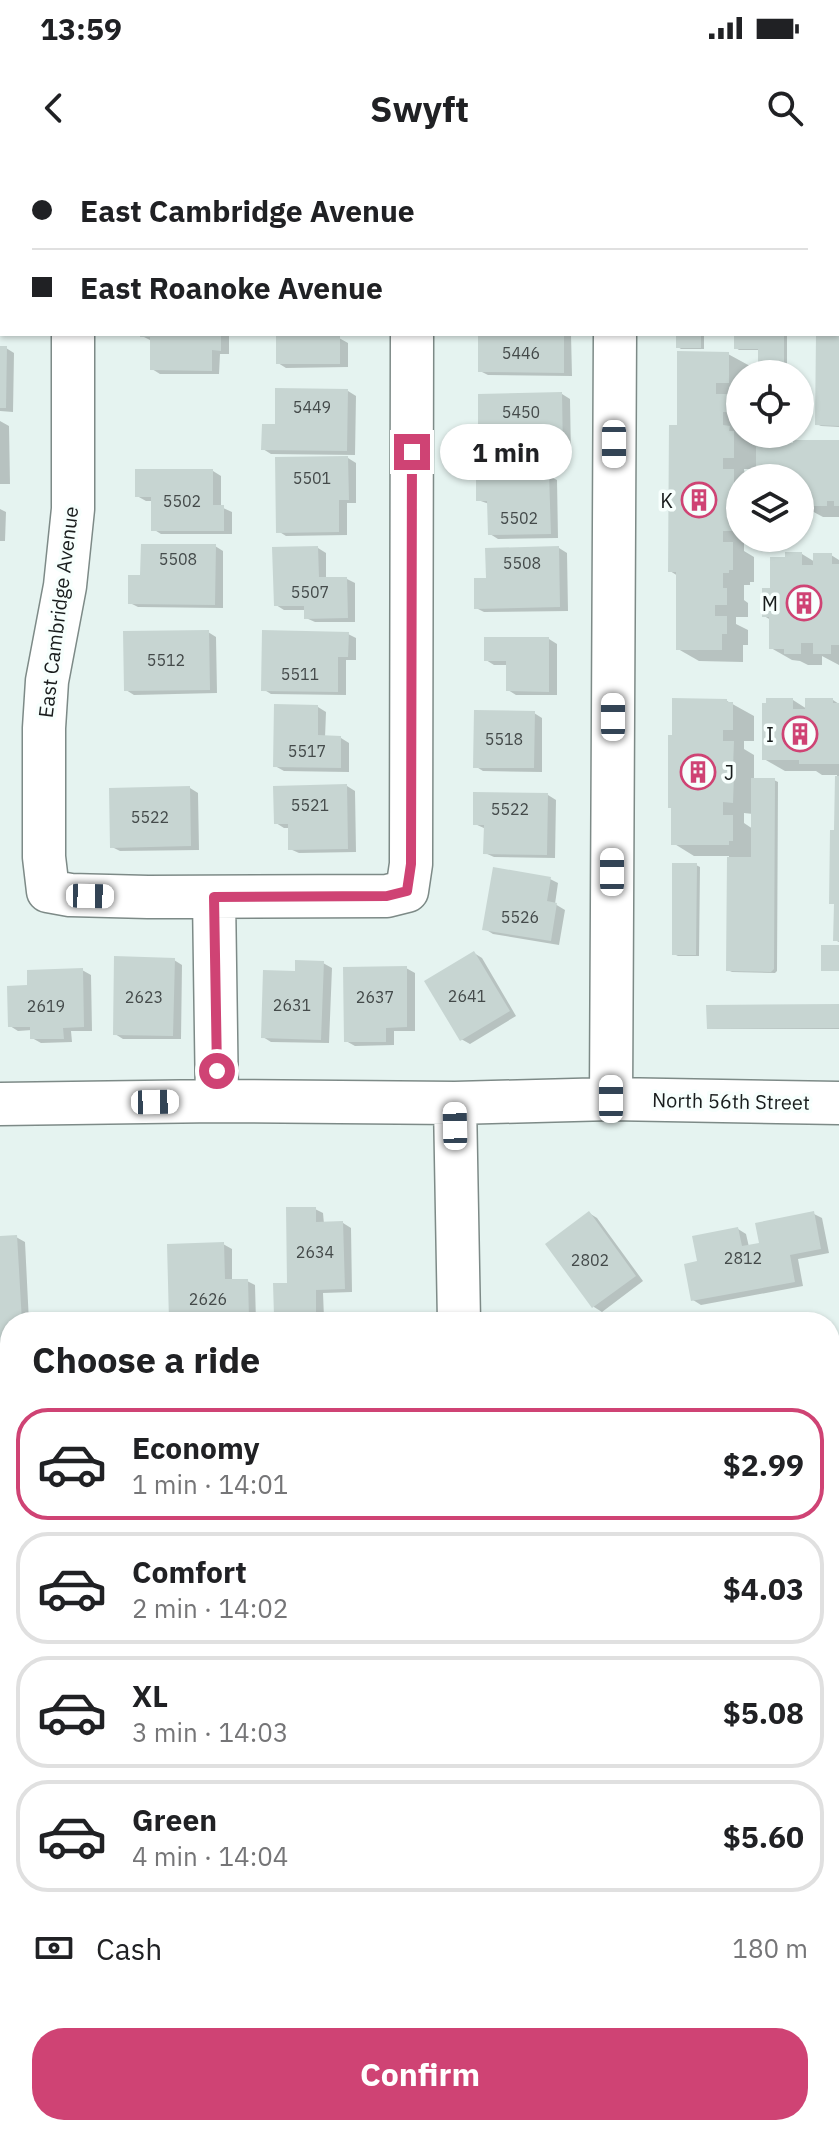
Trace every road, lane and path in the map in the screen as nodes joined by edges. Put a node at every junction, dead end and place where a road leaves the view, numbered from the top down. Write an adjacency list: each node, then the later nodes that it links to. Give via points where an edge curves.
1 (73, 336): 4 (street, East Cambridge Avenue, via 73,509 44,728 48,891)
2 (412, 336): 4 (street, via 407,891 387,896)
3 (615, 336): 5 (street)
4 (214, 897): 6 (street)
5 (611, 1099): 7 (street, North 56th Street); 8 (street, North 56th Street)
6 (217, 1101): 7 (street, North 56th Street); 9 (street, North 56th Street)
7 (455, 1103): 10 (street)
8 (839, 1103)
9 (0, 1104)
10 (459, 1312)

